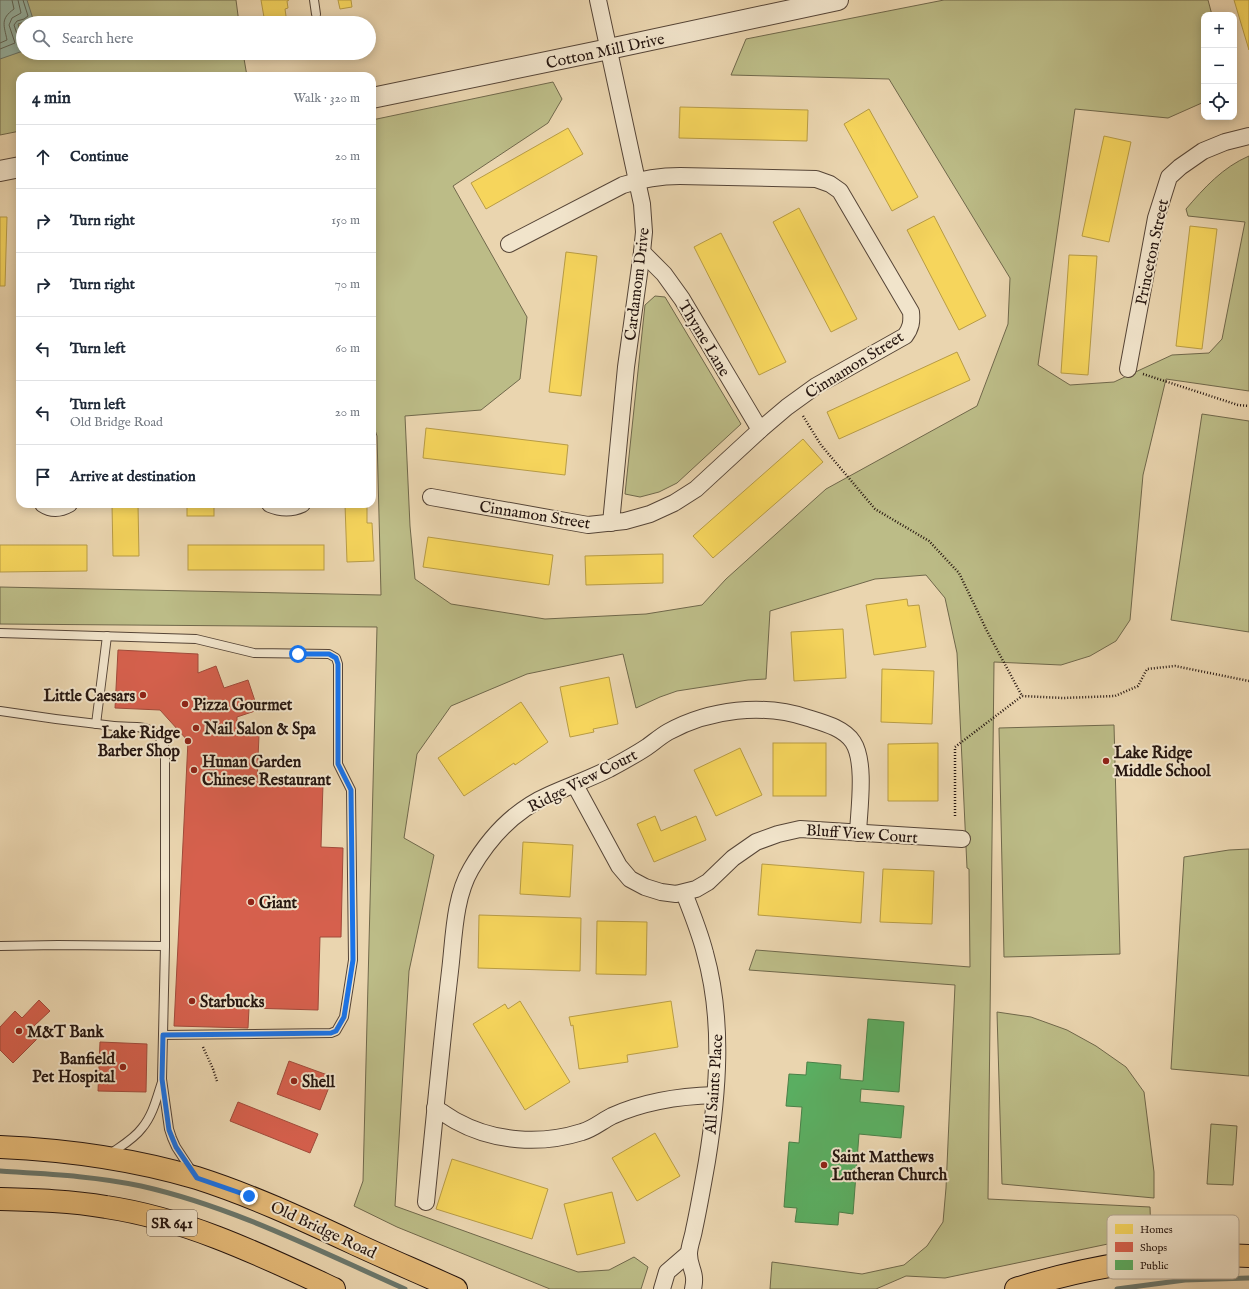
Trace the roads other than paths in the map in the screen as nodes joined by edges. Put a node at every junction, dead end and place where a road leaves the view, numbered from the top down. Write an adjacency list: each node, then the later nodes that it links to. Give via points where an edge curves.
1 (314, 0): 5 (lane)
2 (598, 0): 6 (street, Cardamom Drive)
3 (838, 0): 4 (street, Cotton Mill Drive)
4 (811, 3): 6 (street, Cotton Mill Drive)
5 (316, 14)
6 (609, 49): 7 (street, Cotton Mill Drive); 11 (street, Cardamom Drive)
7 (376, 97)
8 (1249, 136): 14 (street, Princeton Street, via 1203,151 1169,177 1156,218)
9 (16, 168): 10 (street)
10 (0, 171)
11 (637, 180): 12 (street, Cinnamon Street); 13 (street, Cardamom Drive, via 644,232); 15 (street, Cinnamon Street, via 657,176 680,176 816,179 830,184 840,192 911,312 912,321 904,336 816,386)
12 (509, 244)
13 (642, 252): 15 (street, Thyme Lane, via 664,274 682,298); 19 (street, Cardamom Drive, via 626,367)
14 (1128, 369)
15 (760, 430): 19 (street, Cinnamon Street, via 696,489 674,504 650,514)
16 (431, 497): 19 (street, Cinnamon Street, via 588,524)
17 (279, 508): 18 (street)
18 (293, 508)
19 (611, 523)
20 (0, 633): 21 (lane)
21 (107, 636): 23 (lane); 30 (lane, via 196,639 254,653 329,654 336,658 338,664 338,764 351,790 353,960 344,1017 340,1026 331,1033)
22 (0, 711): 23 (lane)
23 (96, 724): 29 (lane, via 146,728 159,737 165,749)
24 (575, 785): 25 (street, Ridge View Court, via 610,768 668,732 698,719 751,710 798,714 843,732 859,752 861,765); 27 (street, Bluff View Court, via 619,866 630,879 662,892); 33 (street, Ridge View Court, via 524,809 504,826 483,849 459,895)
25 (858, 833): 26 (street, Bluff View Court); 27 (street, Bluff View Court, via 800,828 778,834 756,842 733,858 708,882)
26 (962, 839)
27 (684, 893): 32 (street, All Saints Place, via 705,953 712,985 717,1023 718,1061)
28 (0, 946): 29 (lane)
29 (165, 946): 30 (lane)
30 (163, 1035): 31 (lane)
31 (162, 1079): 35 (lane, via 153,1108 142,1129); 36 (lane, via 169,1130 176,1147)
32 (715, 1095): 33 (street, via 691,1095 661,1100 610,1117 584,1132 560,1138 534,1140 509,1139 484,1133 456,1121); 39 (street, All Saints Place, via 707,1159)
33 (435, 1108): 38 (street, Ridge View Court)
34 (0, 1147): 35 (main road, Old Bridge Road)
35 (106, 1157): 36 (main road, Old Bridge Road)
36 (197, 1178): 42 (main road, Old Bridge Road, via 280,1209)
37 (0, 1199): 41 (main road, SR 641, via 106,1207 148,1216 200,1231 250,1250)
38 (426, 1202)
39 (689, 1253): 43 (street, via 667,1272); 44 (street, All Saints Place, via 695,1279)
40 (1107, 1267): 45 (main road)
41 (334, 1289)
42 (456, 1289)
43 (662, 1289)
44 (693, 1289)
45 (1016, 1289)

